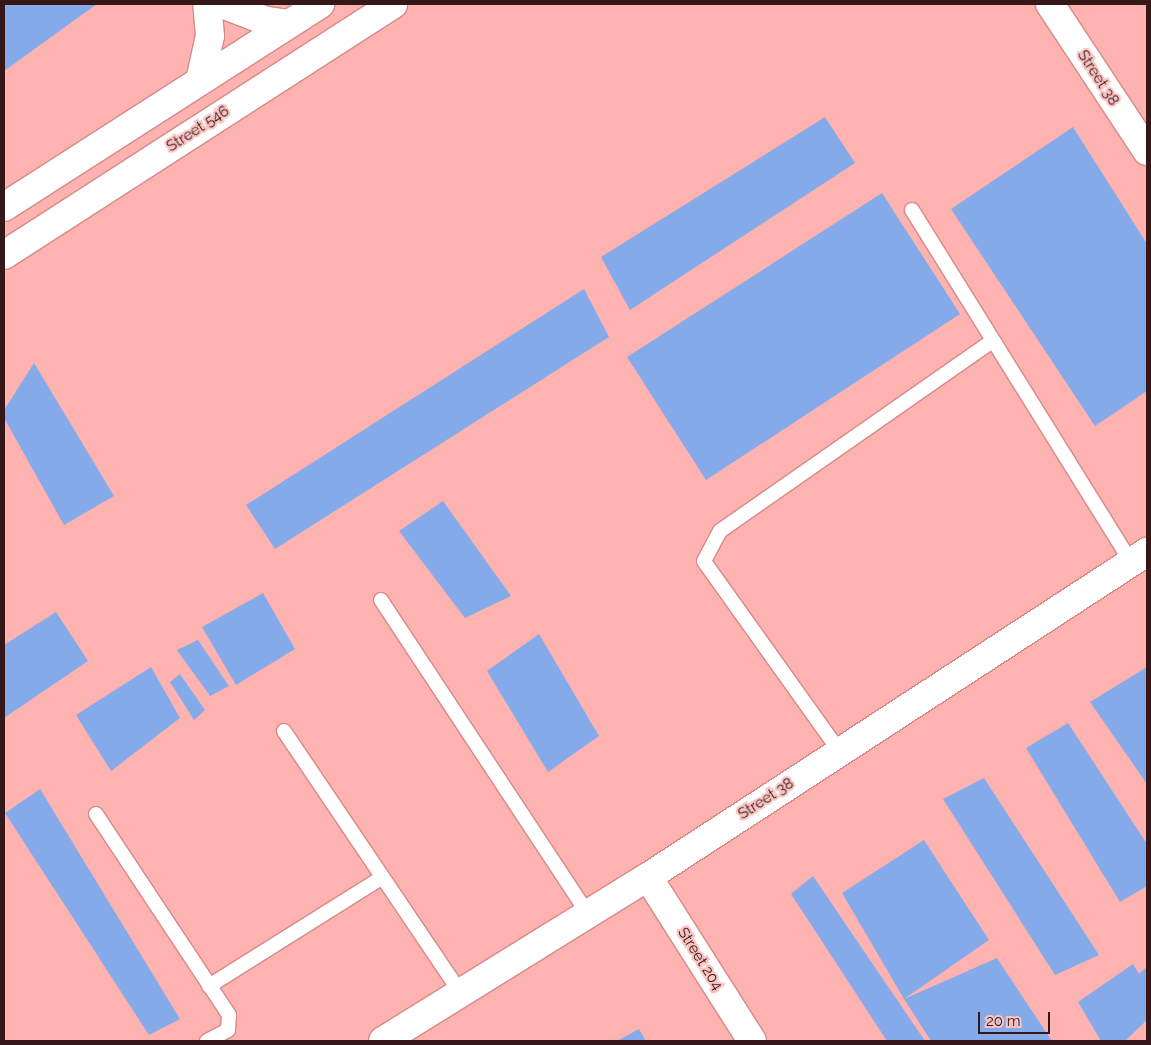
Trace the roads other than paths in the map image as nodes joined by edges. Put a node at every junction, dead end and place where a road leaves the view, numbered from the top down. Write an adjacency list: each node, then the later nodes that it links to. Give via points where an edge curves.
1 (207, 4): 7 (street, via 210,36)
2 (222, 4): 6 (street, via 258,19)
3 (320, 4): 6 (street)
4 (393, 4): 11 (street, Street 546)
5 (1050, 4): 8 (street, Street 38)
6 (289, 24): 7 (street)
7 (200, 81): 9 (street)
8 (1147, 151)
9 (4, 207)
10 (912, 210): 12 (lane)
11 (4, 254)
12 (992, 340): 13 (lane); 16 (lane, via 720,531 704,561)
13 (1139, 557): 16 (street, Street 38)
14 (381, 600): 20 (lane)
15 (284, 731): 19 (lane)
16 (840, 752): 18 (street, Street 38)
17 (96, 814): 21 (lane)
18 (648, 877): 20 (street, Street 38); 25 (street, Street 204)
19 (381, 878): 21 (lane); 22 (lane)
20 (587, 912): 22 (street, Street 38)
21 (209, 986): 23 (lane, via 229,1015 228,1030)
22 (459, 990): 24 (street, Street 38)
23 (208, 1041)
24 (383, 1041)
25 (752, 1041)

